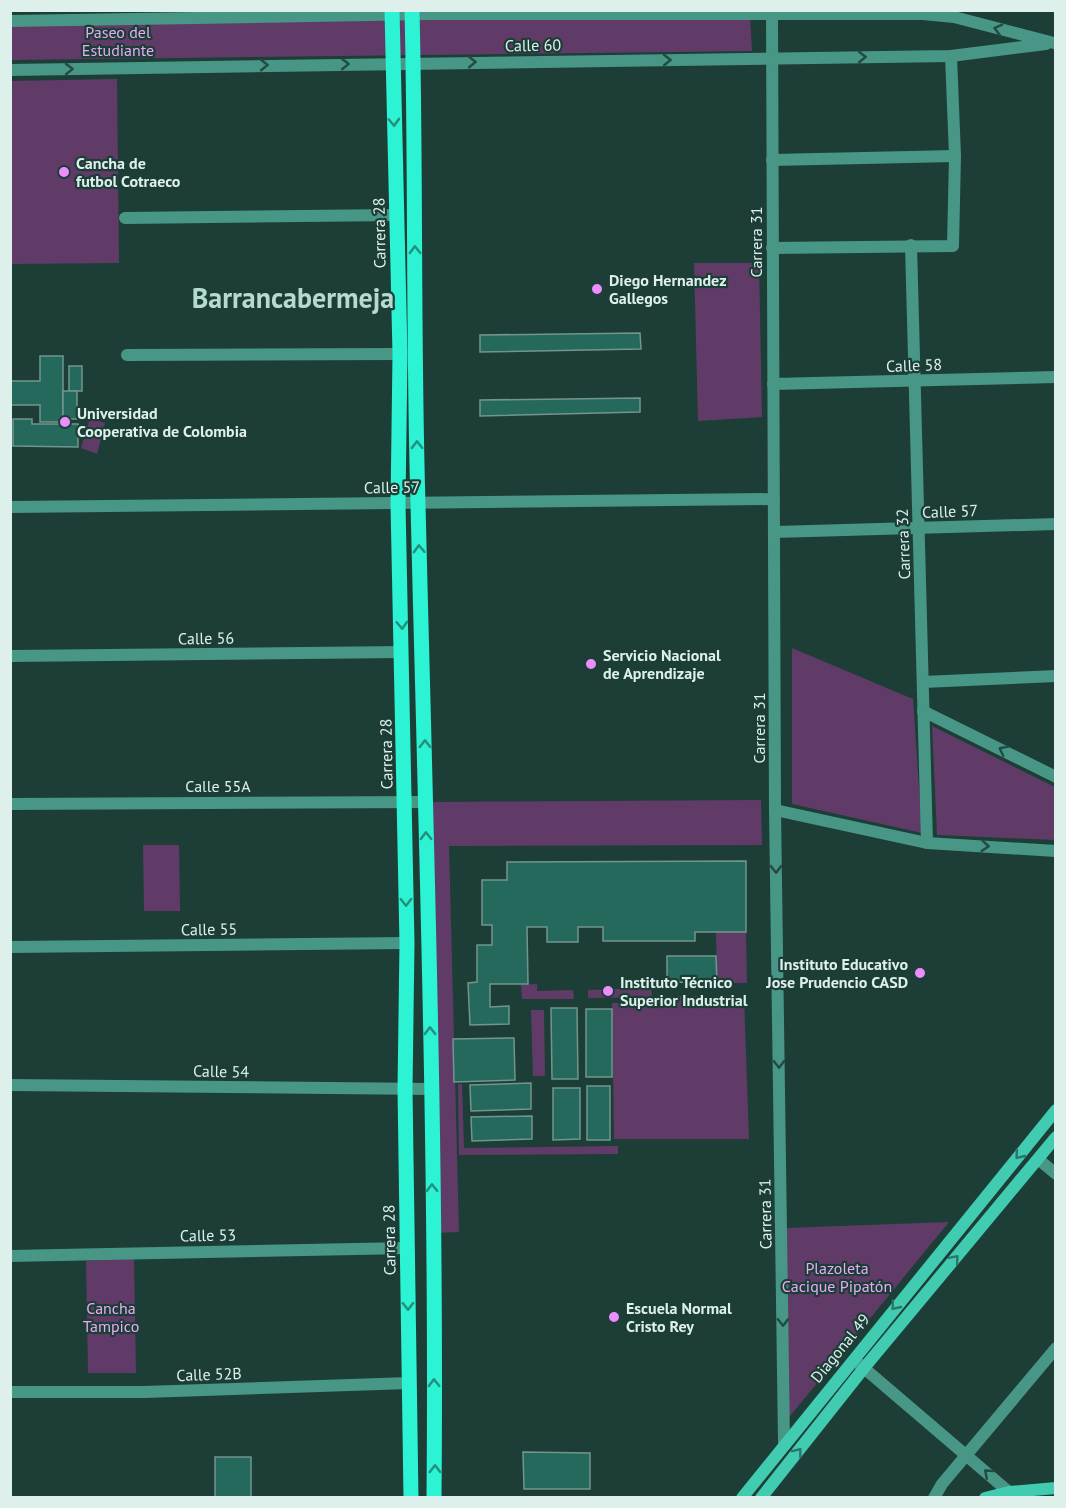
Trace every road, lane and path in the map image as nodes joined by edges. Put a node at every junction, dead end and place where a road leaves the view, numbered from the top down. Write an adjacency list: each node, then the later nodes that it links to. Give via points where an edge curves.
1 (412, 12): 2 (street, Calle 60); 3 (street, Calle 60); 9 (main road)
2 (392, 13): 4 (street, Calle 60); 8 (main road, Carrera 28)
3 (772, 14): 5 (street, Calle 60, one-way to 3, via 954,17); 7 (street, Carrera 31)
4 (10, 21)
5 (1055, 43): 6 (street, Calle 60)
6 (951, 56): 7 (street, Calle 60, one-way to 6); 11 (street)
7 (772, 59): 9 (street, Calle 60, one-way to 7); 12 (street, Carrera 31)
8 (393, 63): 9 (street, Calle 60); 10 (street, Calle 60, one-way to 8); 13 (main road, Carrera 28, one-way to 13)
9 (414, 63): 23 (main road, one-way to 9)
10 (10, 70)
11 (955, 156): 12 (street); 15 (street, via 953,246)
12 (772, 160): 16 (street, Carrera 31)
13 (397, 215): 14 (street); 17 (main road, Carrera 28)
14 (125, 218)
15 (911, 245): 16 (street); 20 (street, Carrera 32)
16 (772, 248): 21 (street, Carrera 31)
17 (400, 354): 18 (street); 24 (main road, Carrera 28)
18 (127, 356)
19 (1056, 376): 20 (street, Calle 58)
20 (915, 382): 21 (street, Calle 58); 27 (street, Carrera 32)
21 (773, 384): 22 (street, Carrera 31)
22 (774, 499): 23 (street, Calle 57); 28 (street, Carrera 31)
23 (418, 503): 24 (street, Calle 57); 36 (main road, one-way to 23)
24 (398, 504): 25 (street, Calle 57); 29 (main road, Carrera 28, one-way to 29)
25 (10, 507)
26 (1056, 524): 27 (street, Calle 57)
27 (919, 529): 28 (street, Calle 57); 32 (street, Carrera 32)
28 (775, 532): 38 (street, Carrera 31)
29 (402, 652): 30 (street, Calle 56); 35 (main road, Carrera 28)
30 (10, 656)
31 (1056, 676): 32 (street)
32 (923, 682): 33 (street, Carrera 32)
33 (923, 711): 34 (street, one-way to 33); 39 (street, Carrera 32)
34 (1056, 777)
35 (404, 802): 36 (street, Calle 55A); 37 (street, Calle 55A); 41 (main road, Carrera 28, one-way to 41)
36 (426, 802): 45 (main road, one-way to 36)
37 (10, 804)
38 (776, 810): 39 (street); 57 (street, Carrera 31, one-way to 57)
39 (927, 843): 40 (street, one-way to 40)
40 (1056, 851)
41 (407, 943): 42 (street, Calle 55); 44 (main road, Carrera 28)
42 (10, 947)
43 (10, 1085): 44 (street, Calle 54)
44 (405, 1089): 45 (street, Calle 54); 50 (main road, Carrera 28)
45 (431, 1089): 62 (main road, one-way to 45)
46 (1056, 1110): 53 (main road, Diagonal 49, one-way to 53)
47 (1056, 1137): 48 (main road, Diagonal 49)
48 (1038, 1159): 49 (street); 54 (main road, Diagonal 49, one-way to 48)
49 (1056, 1174)
50 (406, 1248): 51 (street, Calle 53); 55 (main road, Carrera 28, one-way to 55)
51 (10, 1256)
52 (1056, 1348): 58 (street)
53 (852, 1359): 54 (street); 57 (main road, Diagonal 49)
54 (864, 1368): 58 (street); 64 (main road, Diagonal 49, one-way to 54)
55 (410, 1383): 56 (street, Calle 52B, via 144,1392); 61 (main road, Carrera 28)
56 (10, 1392)
57 (784, 1442): 63 (main road, Diagonal 49)
58 (966, 1454): 60 (street, one-way to 58); 65 (street)
59 (1056, 1488): 60 (main road)
60 (1009, 1492): 66 (main road)
61 (411, 1497)
62 (434, 1497)
63 (742, 1497)
64 (761, 1497)
65 (934, 1497)
66 (985, 1497)

